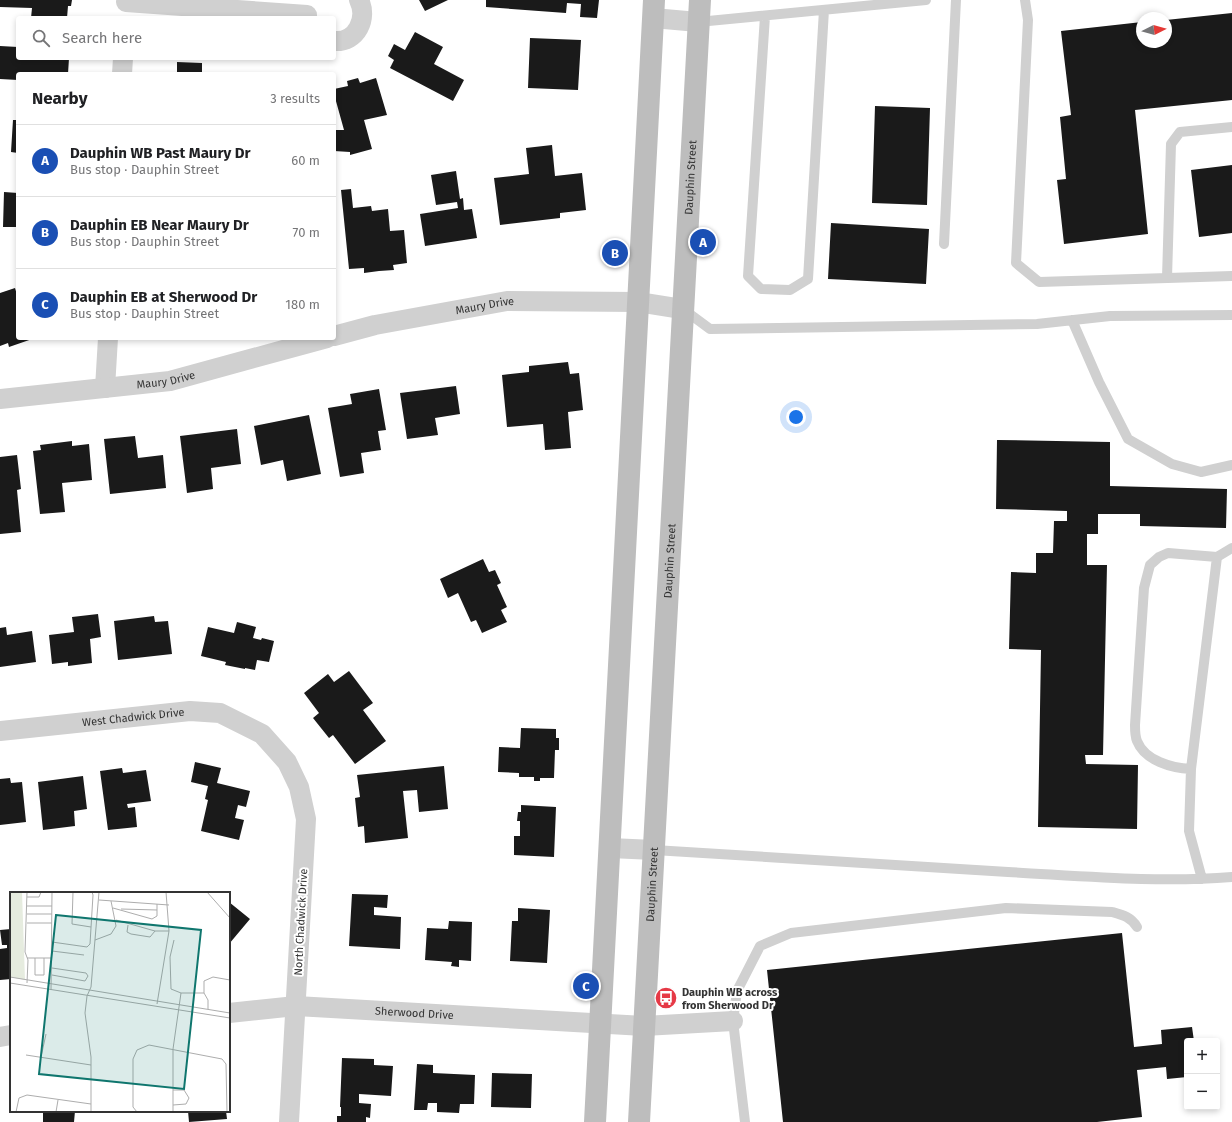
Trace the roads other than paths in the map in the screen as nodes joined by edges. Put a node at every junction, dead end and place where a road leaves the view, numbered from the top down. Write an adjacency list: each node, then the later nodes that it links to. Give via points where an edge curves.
1 (359, 0): 13 (street, via 362,19 359,28 346,40)
2 (700, 0): 12 (main road, Dauphin Street)
3 (926, 0): 6 (lane)
4 (956, 0): 17 (lane)
5 (1025, 0): 19 (lane, via 1028,20 1016,263 1039,282)
6 (903, 1): 9 (lane)
7 (126, 7): 10 (street)
8 (654, 9): 12 (street); 20 (main road)
9 (824, 10): 11 (lane); 11 (lane, via 808,279 790,290 761,289 748,276)
10 (309, 11)
11 (765, 16): 12 (lane)
12 (698, 22): 21 (main road, Dauphin Street)
13 (336, 42)
14 (123, 60): 15 (street)
15 (122, 72)
16 (1232, 127): 19 (lane, via 1180,132 1171,144)
17 (944, 244)
18 (1232, 276): 19 (lane)
19 (1167, 278)
20 (638, 302): 21 (street, Maury Drive); 24 (street, Maury Drive, via 507,301 375,325); 35 (main road)
21 (682, 309): 23 (lane, via 710,329 1038,324); 36 (main road, Dauphin Street)
22 (1232, 315): 23 (lane, via 1110,316)
23 (1072, 320): 29 (lane, via 1128,439 1172,464 1200,472)
24 (336, 335)
25 (108, 340): 27 (street)
26 (320, 340): 27 (street, Maury Drive, via 170,381)
27 (105, 388): 28 (street, Maury Drive)
28 (0, 399)
29 (1232, 465)
30 (1232, 548): 31 (lane)
31 (1217, 557): 34 (lane); 34 (lane, via 1168,553 1150,565 1144,588 1135,718 1137,741 1157,761)
32 (0, 730): 33 (street, West Chadwick Drive, via 190,711 220,713)
33 (262, 734): 40 (street, North Chadwick Drive, via 287,762 300,786 306,819)
34 (1191, 770): 38 (lane, via 1189,831)
35 (610, 848): 36 (street); 43 (main road)
36 (654, 850): 38 (lane, via 935,868 1144,879); 44 (main road, Dauphin Street)
37 (1232, 877): 38 (lane)
38 (1202, 879)
39 (1137, 927): 42 (lane, via 1125,916 1112,912 1006,908 791,933 760,946 737,991)
40 (296, 1006): 41 (street, Sherwood Drive); 43 (street, Sherwood Drive); 47 (street, North Chadwick Drive)
41 (230, 1013)
42 (734, 1021): 44 (street, Sherwood Drive); 50 (lane)
43 (600, 1024): 44 (street, Sherwood Drive); 48 (main road)
44 (644, 1026): 49 (main road, Dauphin Street)
45 (10, 1036): 46 (street)
46 (0, 1037)
47 (289, 1122)
48 (595, 1122)
49 (639, 1122)
50 (746, 1122)

